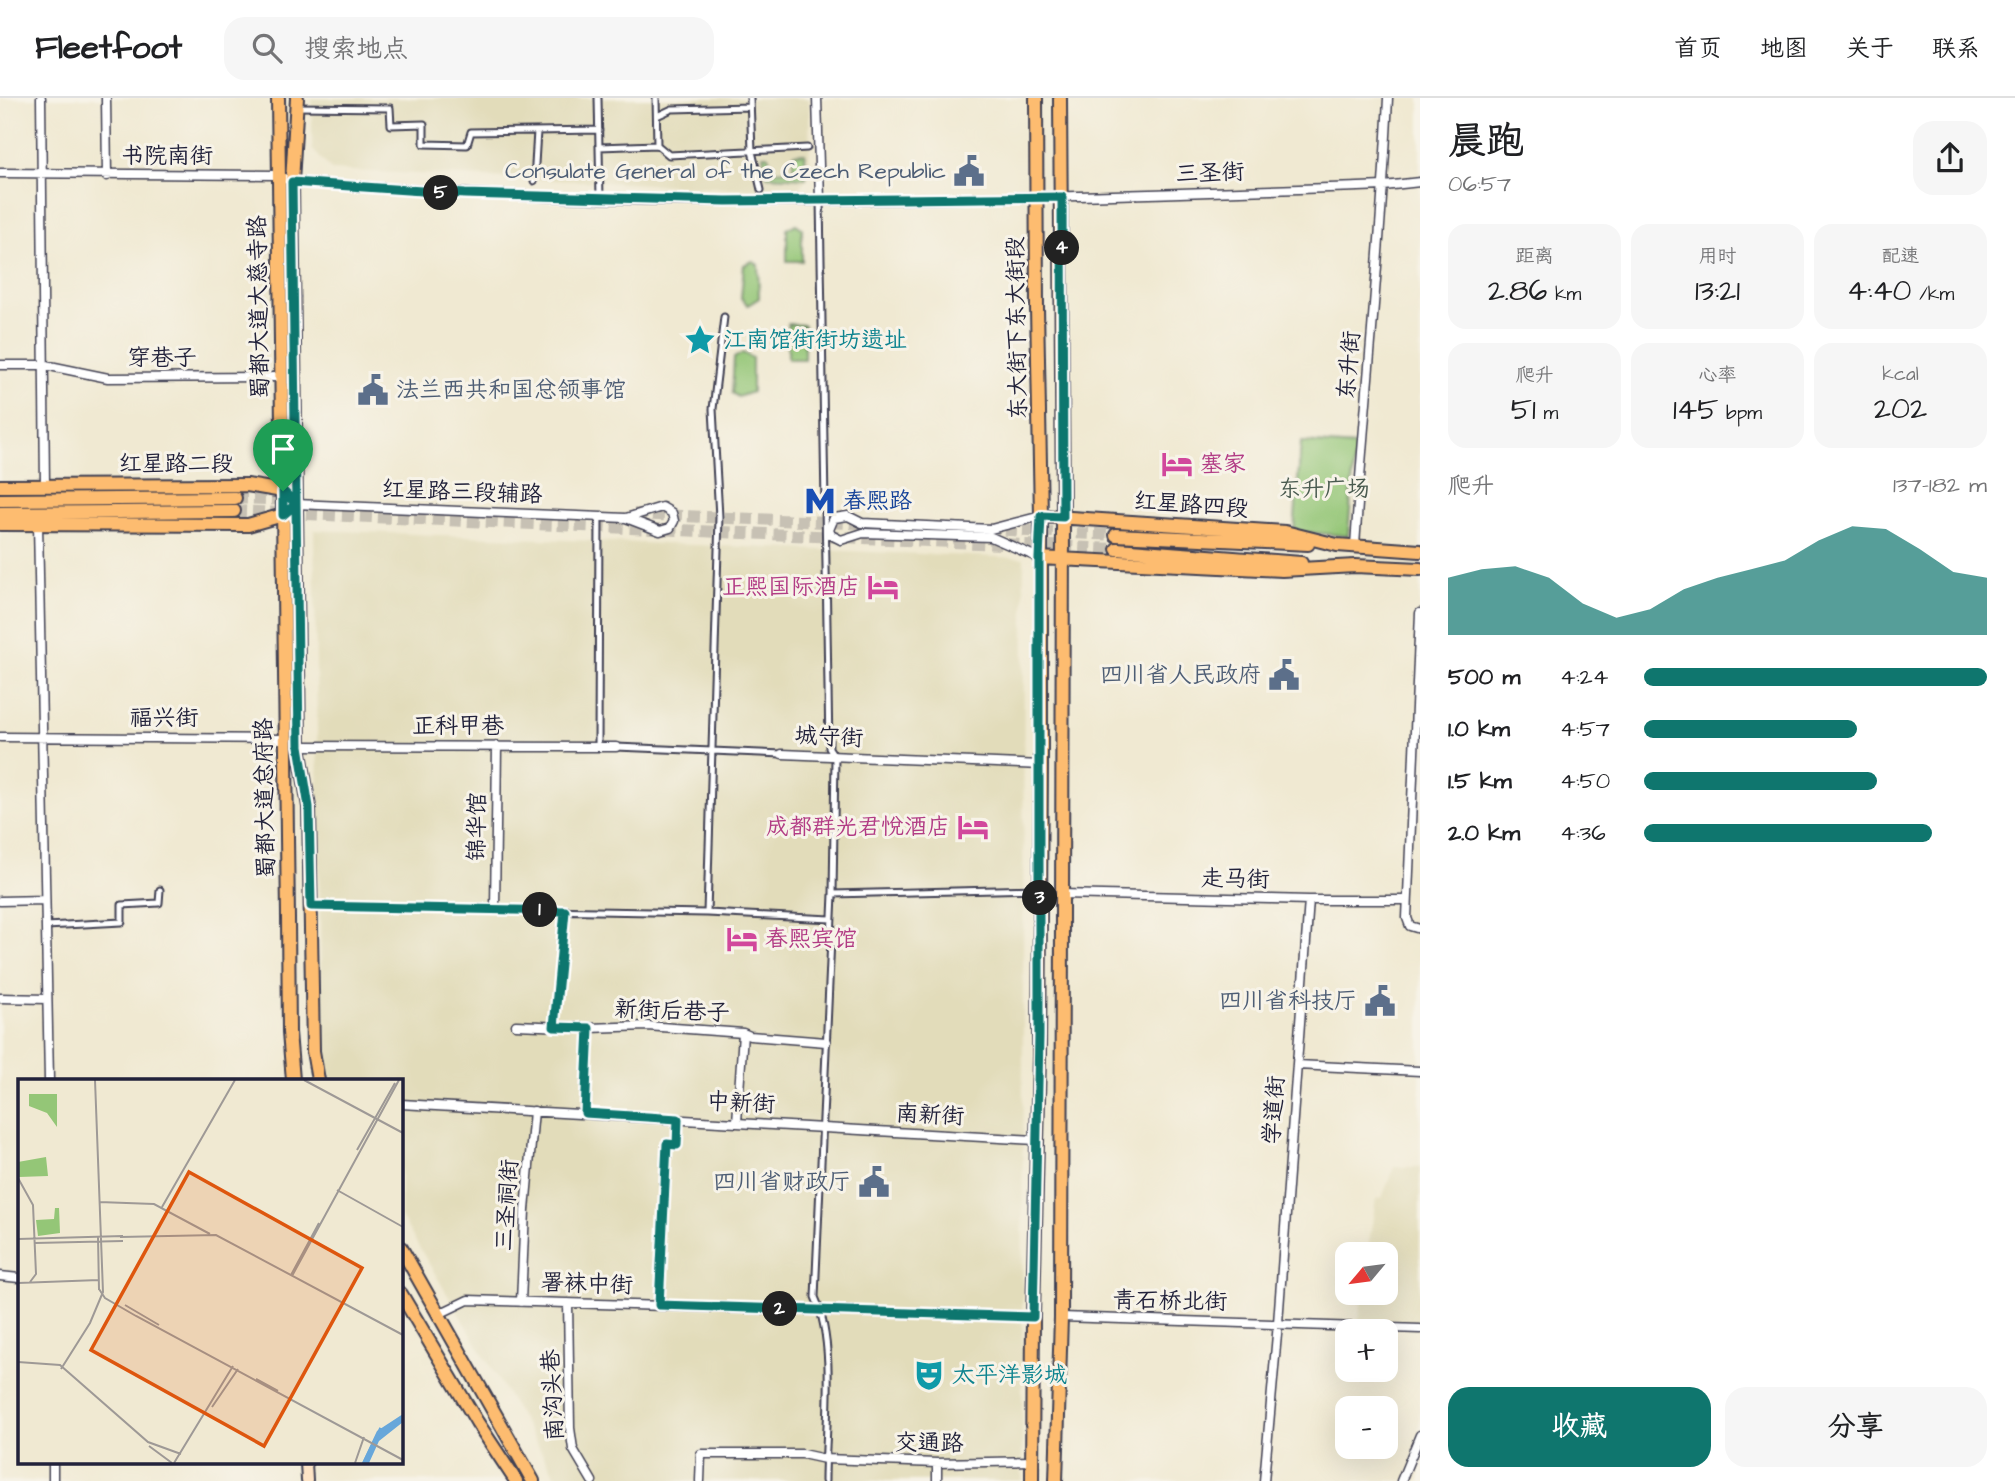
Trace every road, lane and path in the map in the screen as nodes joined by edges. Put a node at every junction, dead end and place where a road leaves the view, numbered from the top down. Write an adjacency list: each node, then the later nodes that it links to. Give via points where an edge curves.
1 (41, 98): 21 (street)
2 (106, 98): 23 (street)
3 (278, 98): 22 (main road, 蜀都大道大慈寺路)
4 (598, 98): 14 (street)
5 (656, 98): 13 (street)
6 (750, 98): 12 (street)
7 (817, 98): 32 (street)
8 (1036, 98): 31 (main road, 东大街下东大街段)
9 (1060, 98): 29 (main road, 东大街下东大街段)
10 (1388, 98): 27 (street, 东升街)
11 (297, 103): 15 (street, via 390,108 391,125 424,124 424,144 467,145 471,132); 25 (main road, 蜀都大道大慈寺路)
12 (750, 107): 13 (street, via 672,109); 19 (street)
13 (657, 116): 16 (street)
14 (599, 130): 15 (street); 17 (street)
15 (537, 131): 24 (street)
16 (657, 145): 17 (street); 19 (street, via 669,155)
17 (599, 147): 30 (street)
18 (807, 148): 19 (street)
19 (752, 151): 28 (street)
20 (0, 173): 21 (street, 书院南街)
21 (40, 173): 23 (street, 书院南街); 35 (street)
22 (278, 175): 23 (street, 书院南街); 25 (street, 书院南街); 36 (main road, 蜀都大道大慈寺路)
23 (107, 176)
24 (534, 181)
25 (292, 182): 30 (street, 三圣街); 41 (main road, 蜀都大道大慈寺路)
26 (1420, 182): 27 (street, 三圣街)
27 (1384, 186): 29 (street, 三圣街); 52 (street, 东升街)
28 (761, 190)
29 (1062, 197): 31 (street, 三圣街); 47 (main road, 东大街下东大街段)
30 (600, 198): 32 (street, 三圣街)
31 (1037, 198): 32 (street, 三圣街); 44 (main road, 东大街下东大街段)
32 (820, 200): 69 (street, via 829,748)
33 (723, 317): 67 (street, via 713,409 719,517)
34 (0, 365): 35 (street, 穿巷子)
35 (45, 365): 36 (street, 穿巷子, via 108,378); 38 (street)
36 (281, 377): 39 (main road, 蜀都大道大慈寺路)
37 (0, 486): 38 (main road, 红星路二段)
38 (45, 486): 39 (main road, 红星路二段, via 247,485)
39 (283, 491): 41 (main road); 43 (main road, 蜀都大道大慈寺路)
40 (0, 500): 42 (main road, via 234,504)
41 (296, 504): 43 (main road); 45 (street, 红星路三段辅路); 63 (main road, 蜀都大道总府路)
42 (0, 513)
43 (283, 515): 49 (main road, via 248,525); 62 (main road, 蜀都大道总府路)
44 (1041, 516): 47 (main road, 红星路四段); 55 (main road, 东大街下东大街段); 55 (street, via 991,529 862,523 843,516 834,518 829,527 831,535 841,540 863,533 991,537)
45 (599, 517): 46 (street, 红星路三段辅路); 65 (street)
46 (626, 517): 46 (street, 红星路三段辅路, via 660,531 674,521 672,513 662,507)
47 (1063, 517): 51 (main road, 红星路四段, via 1285,532); 56 (main road, 东大街下东大街段)
48 (0, 524): 49 (main road)
49 (38, 524): 61 (street)
50 (1116, 535): 51 (main road)
51 (1336, 545): 52 (main road, 红星路四段)
52 (1355, 547): 54 (main road, 红星路四段)
53 (1117, 549): 57 (main road)
54 (1420, 551)
55 (1039, 558): 56 (main road); 70 (main road, 东大街下东大街段)
56 (1062, 560): 57 (main road, via 1282,570); 75 (main road, 东大街下东大街段)
57 (1355, 566): 58 (main road)
58 (1420, 569)
59 (1420, 613): 71 (street)
60 (0, 737): 61 (street, 福兴街)
61 (42, 737): 62 (street, 福兴街); 76 (street)
62 (286, 739): 97 (main road, 蜀都大道总府路)
63 (299, 746): 64 (street, 正科甲巷); 80 (main road, 蜀都大道总府路, via 309,807)
64 (497, 746): 65 (street, 正科甲巷); 81 (street, 锦华馆)
65 (598, 746): 66 (street, 正科甲巷)
66 (616, 747): 67 (street, 城守街)
67 (712, 751): 68 (street, 城守街); 83 (street)
68 (782, 754): 69 (street, 城守街)
69 (835, 757): 70 (street, 城守街); 74 (street)
70 (1041, 765): 72 (main road, 东大街下东大街段)
71 (1416, 783): 78 (street)
72 (1040, 889): 74 (street); 105 (main road, 东大街下东大街段)
73 (160, 890): 85 (street, via 159,903 122,905 122,922)
74 (832, 894): 84 (street)
75 (1061, 894): 77 (street, 走马街); 116 (main road, 东大街下东大街段)
76 (46, 900): 79 (street); 85 (street)
77 (1309, 900): 78 (street, 走马街); 94 (street, 学道街)
78 (1407, 900): 86 (street, via 1410,926)
79 (0, 901)
80 (311, 906): 81 (street); 98 (main road, 蜀都大道总府路, via 313,1051)
81 (495, 909): 82 (street)
82 (565, 911): 83 (street); 90 (street)
83 (707, 913): 84 (street)
84 (831, 919): 93 (street)
85 (46, 926): 88 (street)
86 (1420, 929)
87 (0, 998): 88 (street)
88 (47, 999): 96 (street)
89 (516, 1025): 90 (street, 新街后巷子)
90 (554, 1027): 91 (street, 新街后巷子)
91 (589, 1028): 92 (street, 新街后巷子, via 647,1026); 101 (street)
92 (743, 1033): 93 (street, 新街后巷子); 103 (street)
93 (826, 1042): 104 (street)
94 (1297, 1065): 95 (street); 117 (street, 学道街)
95 (1420, 1071)
96 (49, 1079)
97 (293, 1079)
98 (318, 1079)
99 (402, 1104): 100 (street, 中新街)
100 (534, 1111): 101 (street, 中新街); 110 (street, 三圣祠街)
101 (585, 1113): 102 (street, 中新街)
102 (678, 1119): 103 (street, 中新街); 112 (street, via 677,1145 667,1144)
103 (737, 1122): 104 (street, 中新街)
104 (821, 1128): 105 (street, 南新街); 113 (street, via 815,1297)
105 (1036, 1140): 115 (main road, 东大街下东大街段)
106 (402, 1250): 114 (main road)
107 (0, 1276): 108 (street)
108 (18, 1278)
109 (402, 1296): 120 (main road)
110 (521, 1301): 111 (street, 署袜中街); 114 (street, 署袜中街, via 468,1300)
111 (568, 1303): 112 (street, 署袜中街); 129 (street, 南沟头巷, via 570,1428 573,1449)
112 (659, 1305): 113 (street, 署袜中街)
113 (821, 1310): 115 (street, 署袜中街); 122 (street, via 828,1341)
114 (439, 1314): 119 (main road)
115 (1033, 1317): 123 (main road, 东大街下东大街段)
116 (1061, 1317): 117 (street, 青石桥北街); 134 (main road, 东大街下东大街段)
117 (1278, 1323): 118 (street, 青石桥北街); 135 (street, 学道街)
118 (1420, 1329)
119 (496, 1413): 127 (main road); 128 (main road)
120 (477, 1422): 125 (main road); 126 (main road)
121 (1420, 1435): 136 (street)
122 (825, 1459): 124 (street, 交通路); 130 (street, 交通路, via 802,1454 701,1454); 131 (street)
123 (1032, 1461): 124 (street, 交通路); 133 (main road, 东大街下东大街段)
124 (937, 1463): 132 (street)
125 (508, 1481)
126 (516, 1481)
127 (533, 1481)
128 (542, 1481)
129 (592, 1481)
130 (701, 1481)
131 (825, 1481)
132 (937, 1481)
133 (1032, 1481)
134 (1056, 1481)
135 (1264, 1481)
136 (1401, 1481)

